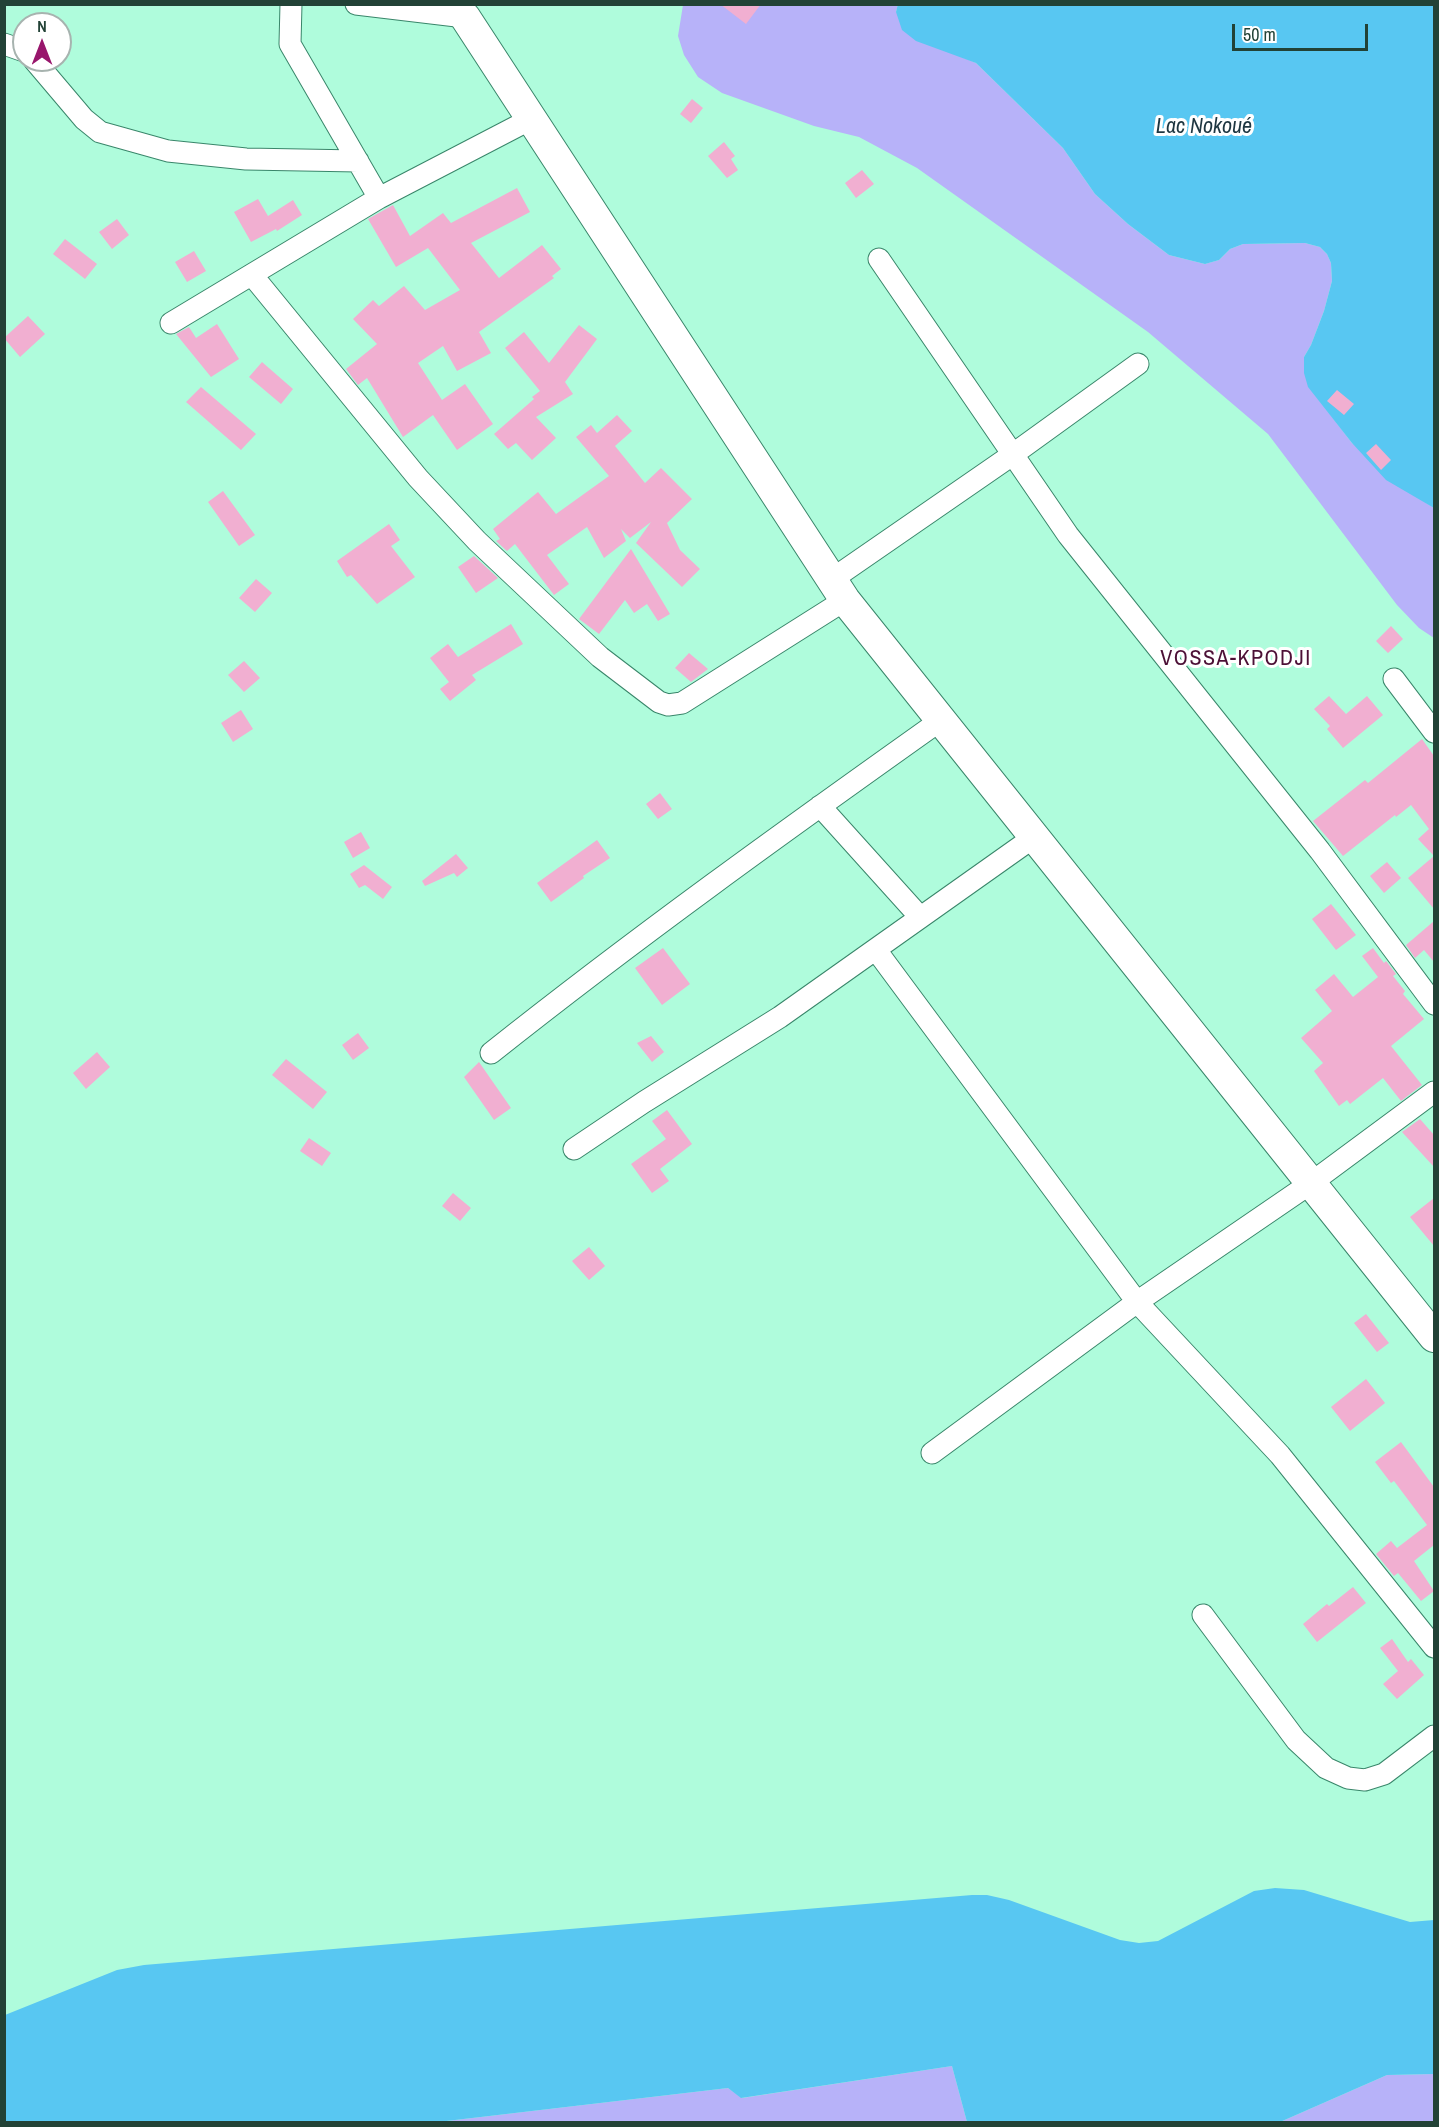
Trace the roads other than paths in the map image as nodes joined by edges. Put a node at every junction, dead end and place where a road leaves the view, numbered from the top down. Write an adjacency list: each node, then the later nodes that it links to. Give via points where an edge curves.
1 (291, 4): 6 (street, via 290,44)
2 (356, 4): 3 (street)
3 (465, 16): 5 (street)
4 (44, 72): 6 (street, via 100,132 168,151 246,159)
5 (531, 118): 7 (street); 13 (street)
6 (357, 161): 7 (street)
7 (379, 198): 9 (street)
8 (879, 259): 12 (street)
9 (252, 275): 10 (street); 13 (street, via 418,478 477,541 600,657 659,702 682,703)
10 (171, 323)
11 (1138, 364): 12 (street)
12 (1012, 455): 13 (street); 21 (street, via 1068,535 1320,851)
13 (838, 590): 15 (street)
14 (1394, 679): 16 (street)
15 (941, 720): 17 (street); 18 (street)
16 (1434, 732)
17 (820, 806): 19 (street); 22 (street)
18 (1034, 837): 19 (street); 25 (street)
19 (920, 917): 20 (street)
20 (876, 950): 24 (street, via 780,1017); 26 (street)
21 (1434, 1004)
22 (491, 1053)
23 (1434, 1092): 25 (street)
24 (574, 1149)
25 (1311, 1183): 26 (street); 27 (street)
26 (1137, 1302): 28 (street); 30 (street, via 1280,1455)
27 (1434, 1337)
28 (932, 1453)
29 (1203, 1615): 31 (street, via 1296,1740 1326,1768 1348,1778 1365,1780 1384,1774)
30 (1434, 1647)
31 (1434, 1736)

